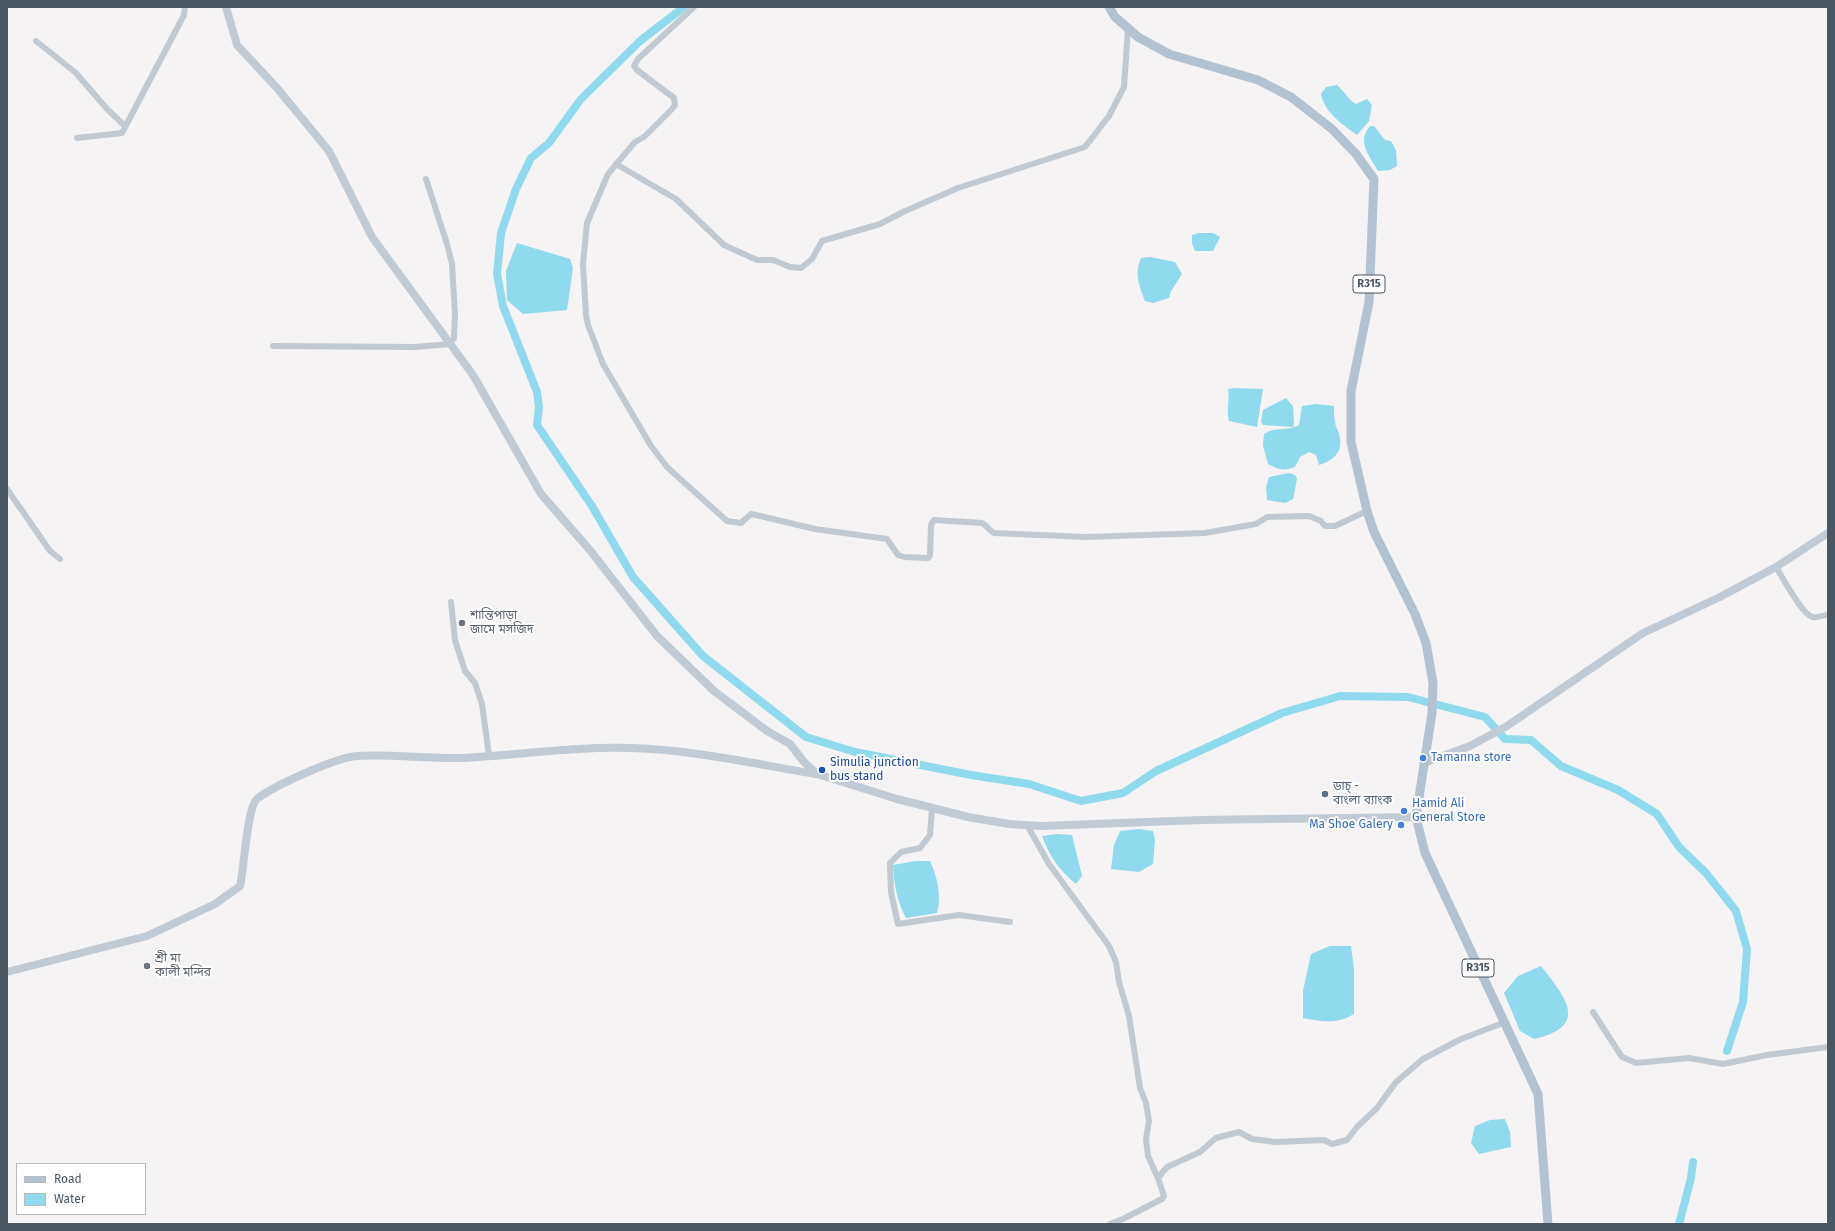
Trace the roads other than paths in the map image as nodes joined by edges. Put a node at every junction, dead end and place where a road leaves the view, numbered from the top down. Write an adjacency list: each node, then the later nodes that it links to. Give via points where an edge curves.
1 (185, 7): 7 (street, via 184,16)
2 (226, 7): 11 (street, via 236,45 277,88 329,151 372,237)
3 (694, 7): 9 (street, via 638,59 634,66 674,98 675,105 644,137 635,142)
4 (1109, 7): 5 (main road, R315)
5 (1128, 28): 9 (street, via 1124,87 1109,116 1086,147 958,188 880,224 822,241 812,259 801,268 790,268 773,260 758,260 724,244 676,199); 14 (main road, R315, via 1138,37 1169,54 1258,80 1291,97 1332,129 1356,154 1374,179 1369,302 1351,391 1351,442)
6 (36, 41): 7 (street, via 76,73)
7 (125, 126): 8 (street, via 120,135)
8 (77, 138)
9 (616, 164): 14 (street, via 608,174 587,223 583,252 583,286 588,325 603,364 651,446 667,467 727,521 741,523 751,514 810,528 887,539 898,555 928,558 931,526 934,520 982,523 994,533 1086,537 1205,533 1256,524 1267,517 1309,516 1321,521 1325,526 1335,526)
10 (426, 179): 11 (street, via 452,264 455,314 454,338)
11 (450, 344): 12 (street, via 415,347); 22 (street, via 473,375 541,494 589,549 657,636 714,691 767,731 790,744)
12 (273, 346)
13 (7, 489): 16 (street, via 50,551)
14 (1367, 511): 21 (main road, R315, via 1374,532 1415,614 1426,643 1433,683 1432,713)
15 (1828, 533): 17 (street)
16 (60, 559)
17 (1776, 567): 19 (street, via 1808,614 1814,617); 21 (street, via 1643,634 1507,726 1470,746)
18 (451, 602): 20 (street, via 455,640 465,671 475,683 482,704)
19 (1828, 615)
20 (489, 756): 22 (street, via 573,749 632,748 676,751); 27 (street, via 434,759 355,756 309,771 256,800 250,814 240,886 215,904 147,936)
21 (1424, 763): 24 (main road, R315)
22 (817, 774): 23 (street)
23 (932, 808): 25 (street, via 968,817); 26 (street, via 930,835 920,848 901,852 890,863 891,892 898,924 959,915)
24 (1416, 817): 25 (street); 29 (main road, R315, via 1425,853)
25 (1027, 825): 31 (street, via 1049,864 1109,946 1116,962 1129,1016 1140,1088 1149,1121 1146,1139 1148,1156)
26 (1010, 922)
27 (7, 972)
28 (1593, 1012): 30 (street, via 1622,1058 1636,1063 1690,1058 1723,1064)
29 (1503, 1023): 31 (street, via 1460,1039 1423,1060 1396,1082 1347,1140 1332,1144 1324,1140 1276,1142 1252,1139 1239,1132 1216,1138 1200,1152 1167,1166); 33 (main road, R315, via 1538,1094)
30 (1828, 1047)
31 (1158, 1178): 32 (street, via 1164,1196 1162,1199)
32 (1110, 1224)
33 (1548, 1224)

